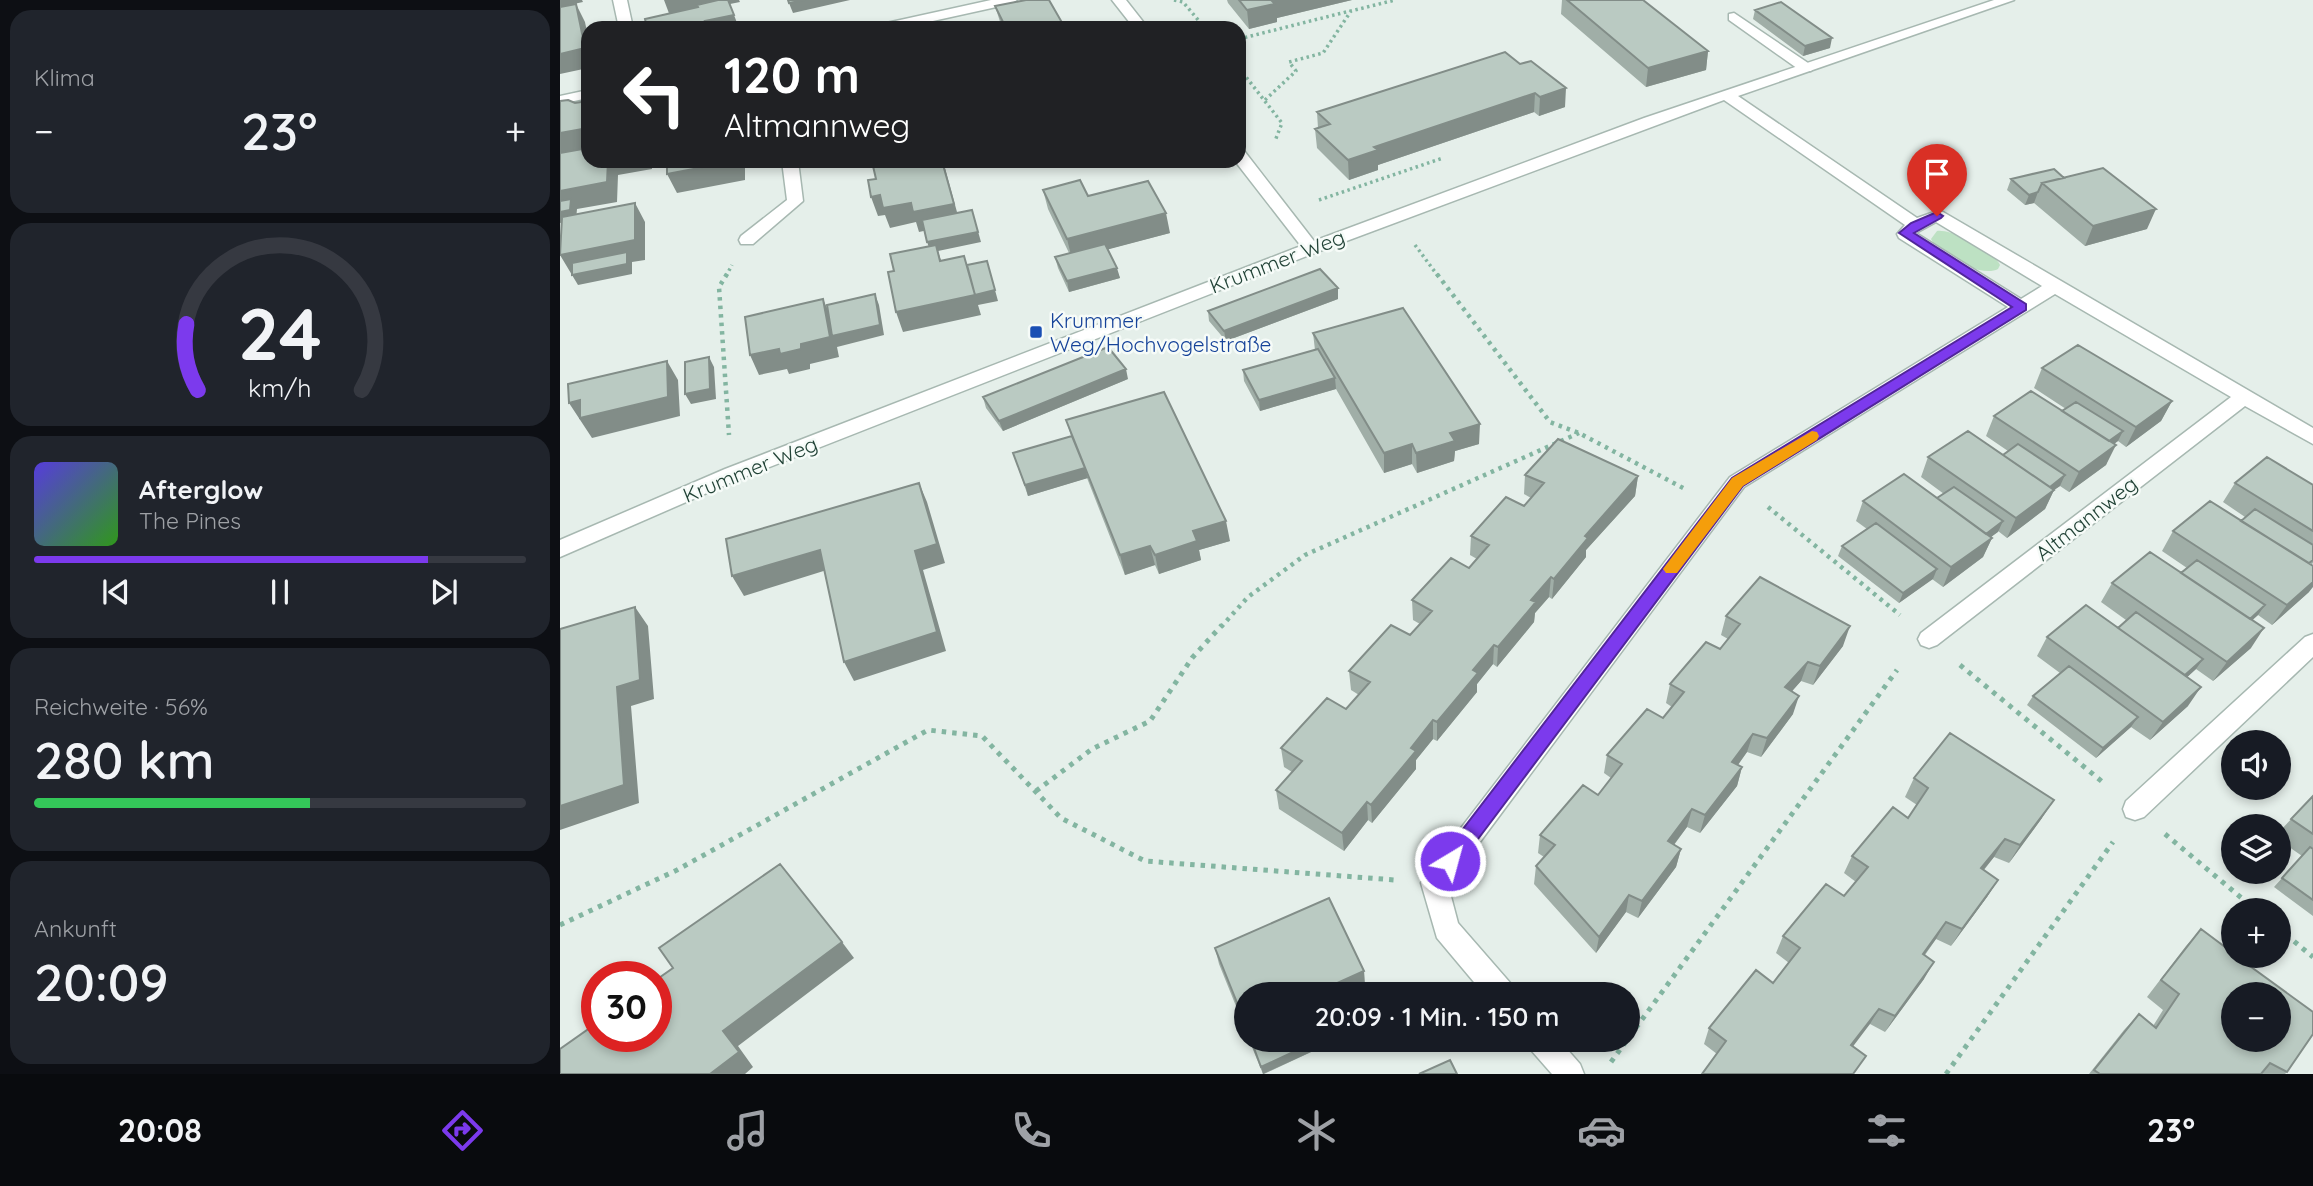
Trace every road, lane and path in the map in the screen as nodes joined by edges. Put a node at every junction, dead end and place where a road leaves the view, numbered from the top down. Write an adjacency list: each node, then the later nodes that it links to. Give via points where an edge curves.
1 (620, 0): 9 (street)
2 (1010, 0): 10 (street)
3 (1119, 0): 11 (street)
4 (1174, 0): 12 (path, via 1183,2)
5 (1395, 0): 7 (path)
6 (2007, 0): 14 (street, Krummer Weg)
7 (1351, 11): 13 (path); 19 (path, via 1323,53 1289,62 1296,71)
8 (1734, 17): 14 (street)
9 (624, 21)
10 (915, 21)
11 (1136, 21)
12 (1199, 21)
13 (1246, 37)
14 (1806, 68): 16 (street, Krummer Weg)
15 (1246, 77): 19 (path)
16 (1725, 94): 25 (street, Krummer Weg); 26 (street)
17 (581, 96): 18 (street)
18 (560, 100)
19 (1265, 100): 20 (path, via 1282,123)
20 (1271, 152)
21 (1446, 157): 24 (path)
22 (1246, 164): 28 (street)
23 (791, 168): 27 (street, via 795,201)
24 (1311, 203)
25 (1394, 217): 28 (street, Krummer Weg); 32 (path, via 1550,422)
26 (1915, 225): 29 (street, via 1937,216); 30 (street, via 1905,233)
27 (747, 240): 34 (path, via 719,286)
28 (1311, 248): 34 (street, Krummer Weg)
29 (2055, 286): 30 (street); 31 (street)
30 (2021, 307): 35 (street, via 1737,482)
31 (2244, 397): 33 (street); 37 (street, Altmannweg)
32 (1579, 433): 35 (path); 40 (path, via 1305,555 1248,597 1192,659 1150,722 1092,749)
33 (2313, 437)
34 (732, 474): 36 (street, Krummer Weg)
35 (1718, 507): 42 (street)
36 (560, 549)
37 (1929, 639)
38 (2313, 643): 41 (street)
39 (1897, 670): 50 (path)
40 (1035, 791): 42 (path, via 1061,818 1145,861); 44 (path, via 982,736 928,730 677,870)
41 (2135, 809): 43 (path); 51 (path)
42 (1433, 883): 47 (street, via 1446,929)
43 (2242, 898)
44 (560, 925)
45 (2291, 939): 46 (path)
46 (2313, 957)
47 (1492, 982)
48 (1551, 1052): 49 (street)
49 (1570, 1074)
50 (1602, 1074)
51 (1946, 1074)

